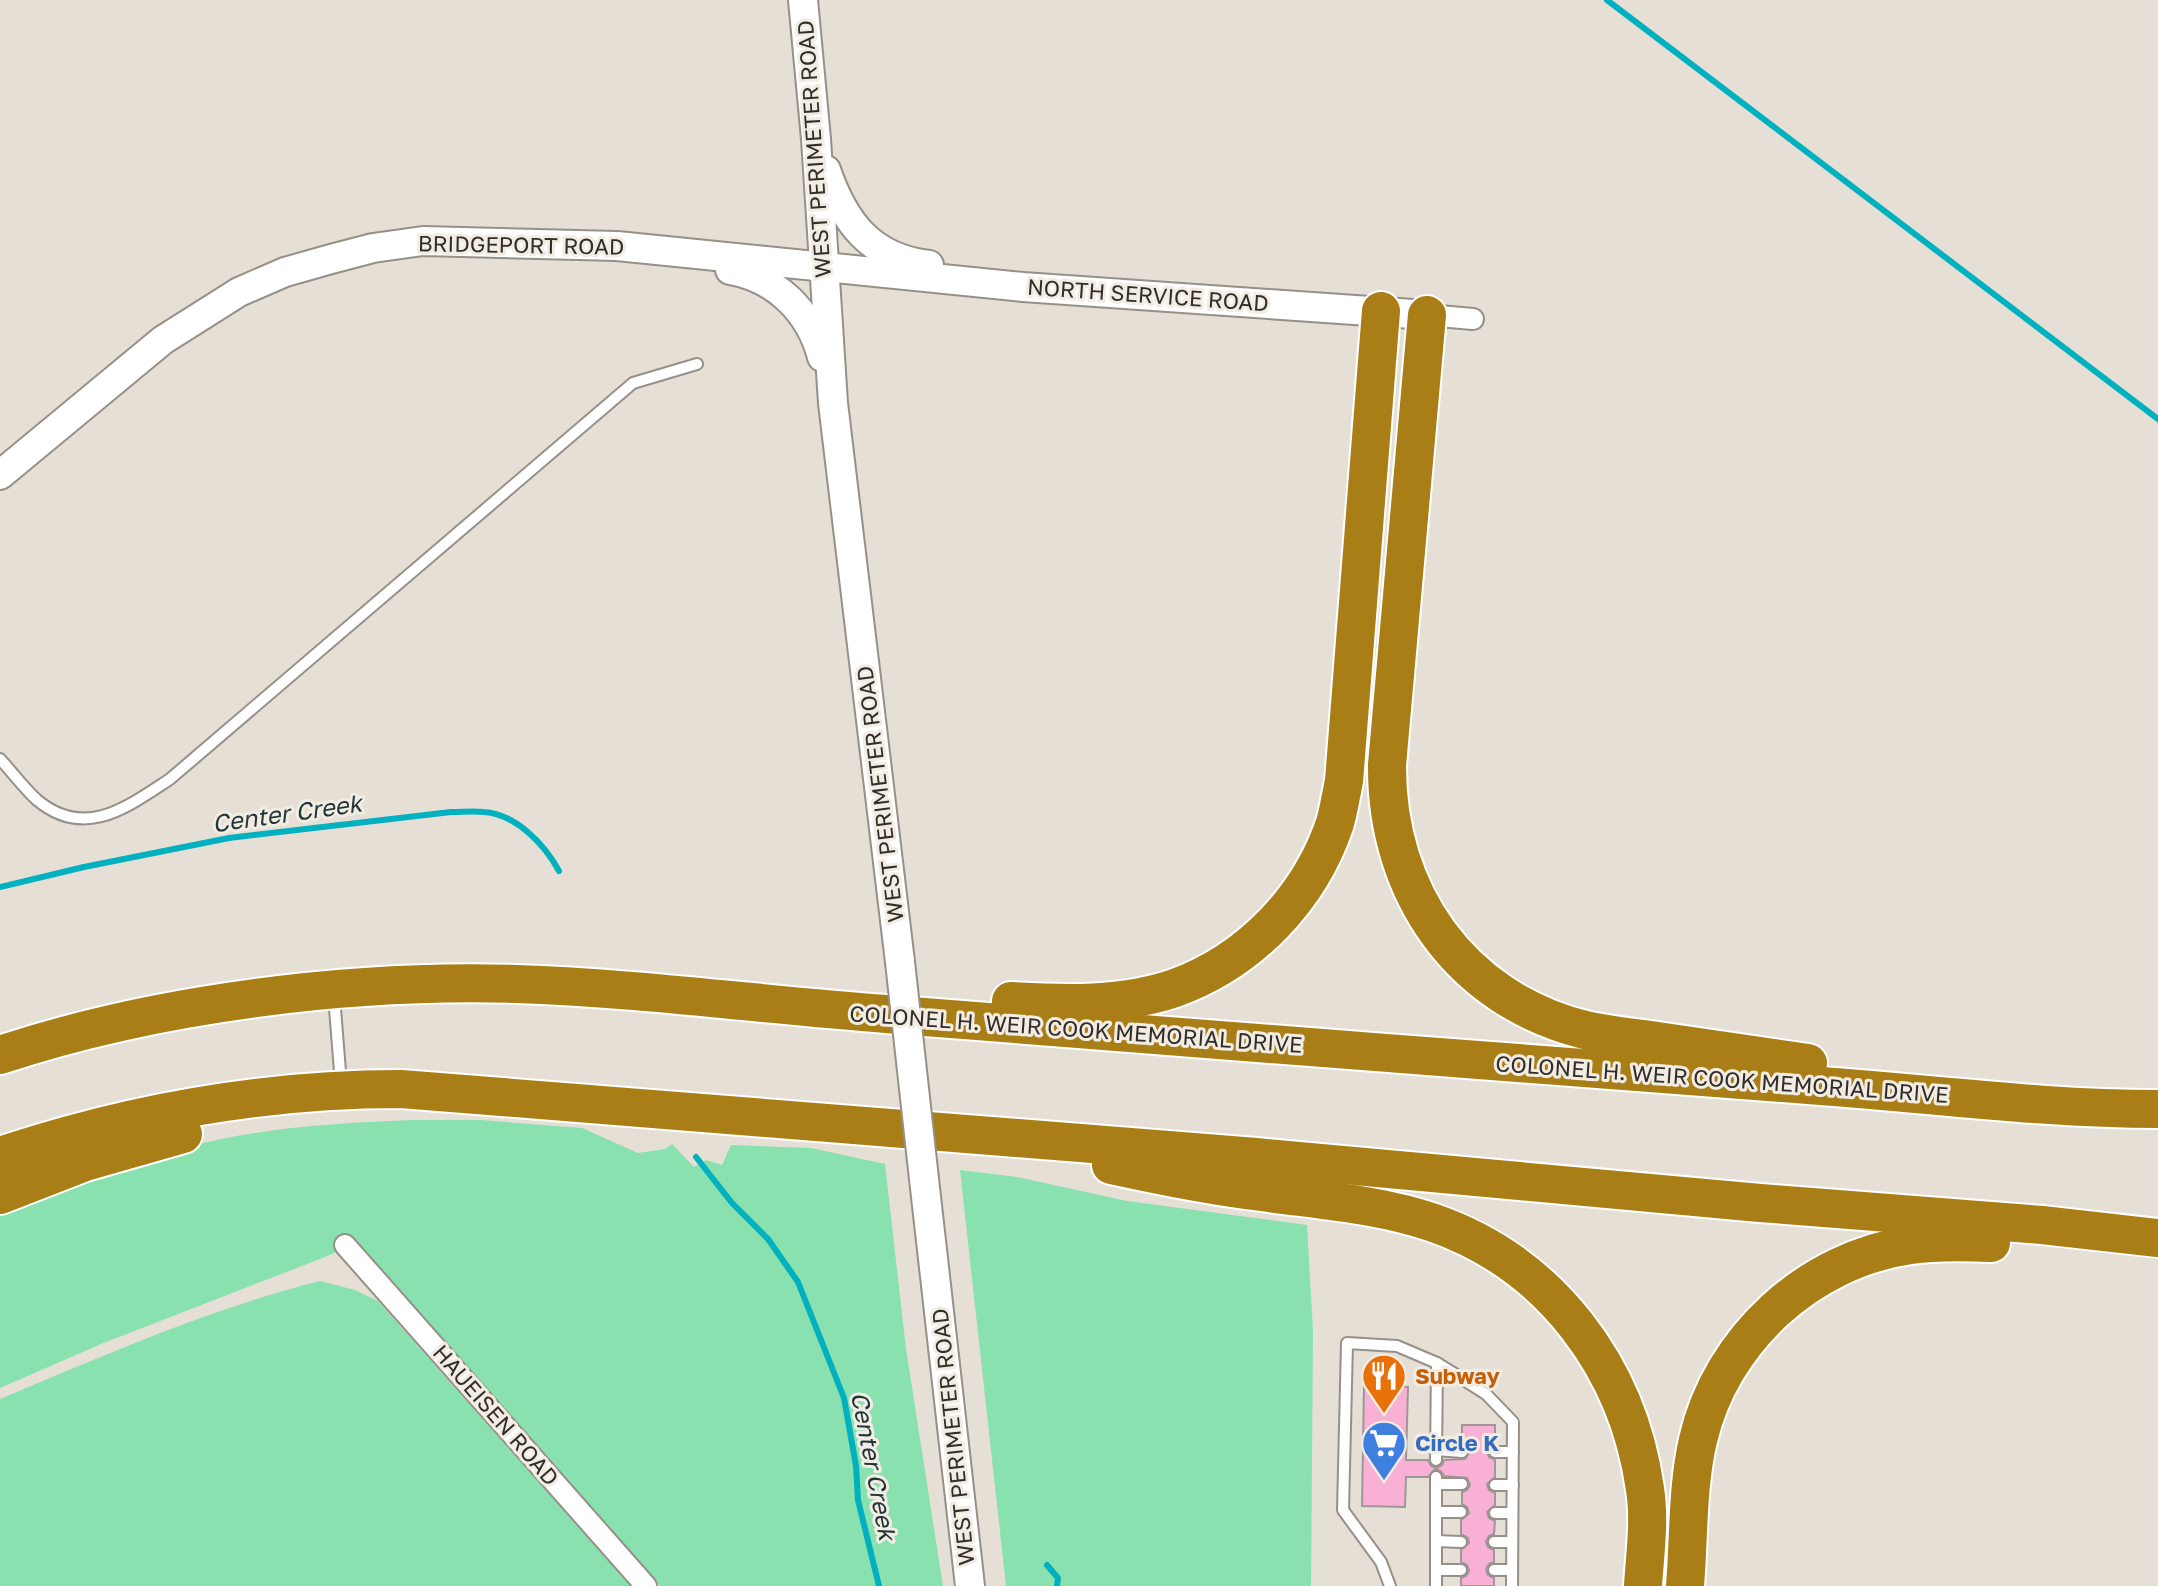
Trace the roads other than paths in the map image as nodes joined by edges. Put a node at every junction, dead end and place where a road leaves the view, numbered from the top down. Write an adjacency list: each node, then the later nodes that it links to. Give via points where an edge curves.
1 (803, 0): 2 (street, WEST PERIMETER ROAD)
2 (816, 139): 4 (street, WEST PERIMETER ROAD); 5 (street, via 841,206 852,225 877,248 921,264)
3 (563, 246): 4 (street, BRIDGEPORT ROAD, via 674,250); 10 (street, via 734,271 770,283 796,306 812,331); 11 (street, BRIDGEPORT ROAD, via 423,241 373,248 285,272 239,292 163,340)
4 (823, 268): 5 (street, NORTH SERVICE ROAD); 10 (street, WEST PERIMETER ROAD)
5 (1023, 287): 6 (street, NORTH SERVICE ROAD)
6 (1381, 311): 7 (street, NORTH SERVICE ROAD); 14 (highway, via 1344,781 1318,862 1268,930 1214,970 1175,988 1121,999 1034,1002 866,992)
7 (1427, 315): 8 (street, NORTH SERVICE ROAD); 17 (highway, via 1387,787 1398,852 1439,936 1502,993 1528,1009 1585,1030 1824,1065)
8 (1473, 319)
9 (697, 364): 12 (lane, via 633,383 170,779 122,810 89,820 59,816)
10 (833, 403): 48 (street, WEST PERIMETER ROAD, bridge)
11 (0, 475)
12 (0, 759)
13 (334, 990): 14 (highway, COLONEL H. WEIR COOK MEMORIAL DRIVE, via 516,984); 15 (highway, COLONEL H. WEIR COOK MEMORIAL DRIVE, via 182,1011); 16 (lane)
14 (659, 993): 17 (highway, COLONEL H. WEIR COOK MEMORIAL DRIVE)
15 (0, 1055)
16 (342, 1090): 18 (highway, via 401,1089); 21 (highway, via 175,1110)
17 (2019, 1102): 19 (highway, COLONEL H. WEIR COOK MEMORIAL DRIVE)
18 (591, 1104): 20 (highway); 22 (highway, via 370,1106 239,1122 138,1145)
19 (2158, 1109)
20 (980, 1135): 23 (highway); 46 (highway, via 1159,1175 1405,1215 1489,1249 1536,1281 1572,1319 1615,1383 1642,1470 1647,1514)
21 (0, 1156)
22 (0, 1195)
23 (2158, 1238)
24 (345, 1245): 47 (street, HAUEISEN ROAD)
25 (2158, 1254): 52 (highway, via 1912,1244 1857,1259 1807,1284 1751,1334 1714,1393 1694,1460)
26 (1437, 1363): 27 (lane); 28 (lane, via 1436,1455); 30 (lane, via 1502,1408 1513,1422); 49 (lane, via 1397,1346 1347,1343 1343,1510 1381,1562)
27 (1458, 1376)
28 (1462, 1452)
29 (1495, 1452): 30 (lane)
30 (1513, 1452): 33 (lane)
31 (1462, 1484): 34 (lane, via 1436,1481)
32 (1495, 1485): 33 (lane)
33 (1513, 1485): 37 (lane)
34 (1436, 1512): 35 (lane); 38 (lane)
35 (1461, 1512)
36 (1495, 1513): 37 (lane)
37 (1512, 1513): 41 (lane)
38 (1436, 1541): 39 (lane); 42 (lane)
39 (1461, 1542)
40 (1494, 1542): 41 (lane)
41 (1512, 1542): 45 (lane)
42 (1436, 1570): 43 (lane); 50 (lane)
43 (1461, 1570)
44 (1494, 1570): 45 (lane)
45 (1512, 1570): 51 (lane)
46 (1638, 1577)
47 (646, 1586)
48 (970, 1586)
49 (1390, 1586)
50 (1436, 1586)
51 (1512, 1586)
52 (1685, 1586)

